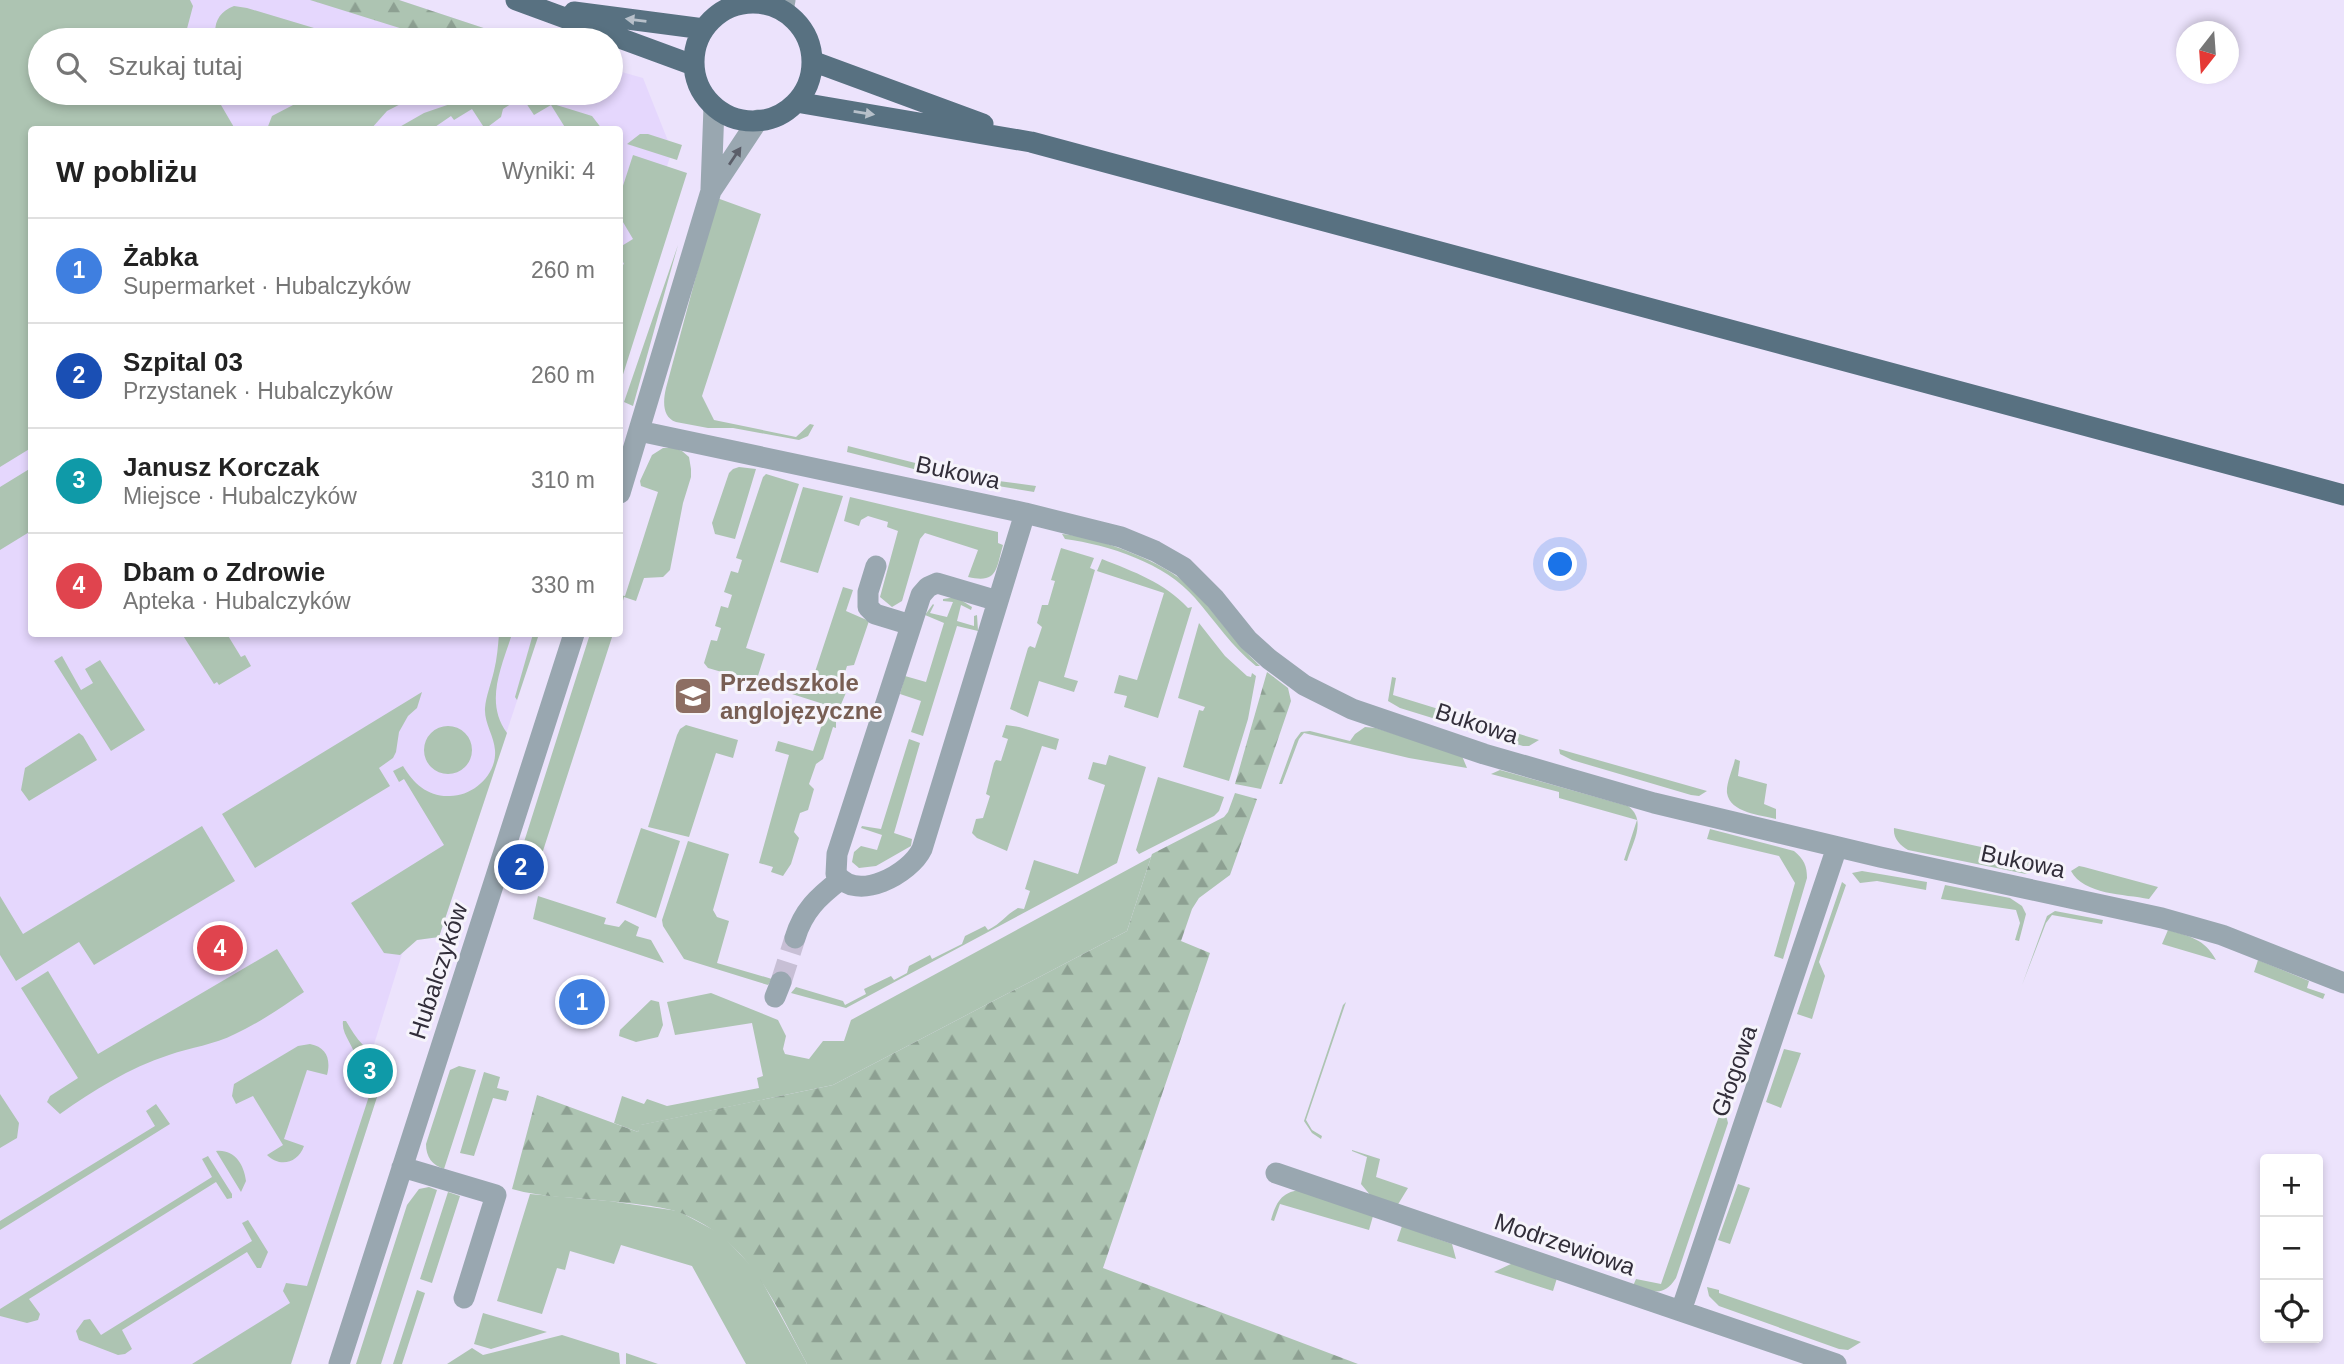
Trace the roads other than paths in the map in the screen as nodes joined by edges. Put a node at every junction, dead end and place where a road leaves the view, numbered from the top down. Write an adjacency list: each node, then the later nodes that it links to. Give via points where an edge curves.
1 (516, 0): 4 (main road)
2 (756, 1): 3 (main road); 6 (main road, via 732,6)
3 (784, 5): 8 (main road, via 804,32)
4 (537, 7): 5 (main road); 6 (main road, one-way to 4)
5 (594, 28)
6 (704, 29): 9 (main road)
7 (623, 39): 9 (main road)
8 (812, 61): 10 (main road, via 808,83); 13 (main road)
9 (694, 65): 11 (main road, via 698,84)
10 (796, 102): 12 (main road); 13 (main road, one-way to 13)
11 (714, 107): 12 (main road, via 735,118); 14 (street)
12 (758, 120): 14 (street, one-way to 12)
13 (1031, 142): 17 (main road)
14 (711, 191): 15 (street)
15 (639, 431): 16 (street); 18 (street, Bukowa)
16 (623, 483)
17 (2344, 495)
18 (1025, 513): 20 (street); 23 (street, Bukowa, via 1121,537 1183,567 1269,659 1304,685 1352,709 1540,771)
19 (876, 566): 21 (street, via 867,607)
20 (998, 601): 21 (street, via 937,583 921,595); 24 (street, via 918,858 908,868 866,888)
21 (911, 625): 24 (street, via 837,854)
22 (573, 637): 27 (street, Hubalczyków)
23 (1836, 847): 26 (street, Bukowa, via 2162,918 2222,935); 30 (street, Głogowa)
24 (840, 880): 25 (street, via 808,908)
25 (795, 938)
26 (2344, 983)
27 (402, 1167): 29 (street, via 496,1195); 31 (street, Hubalczyków)
28 (1276, 1173): 30 (street, Modrzewiowa)
29 (464, 1298)
30 (1681, 1311): 32 (street, Modrzewiowa)
31 (338, 1364)
32 (1836, 1364)

